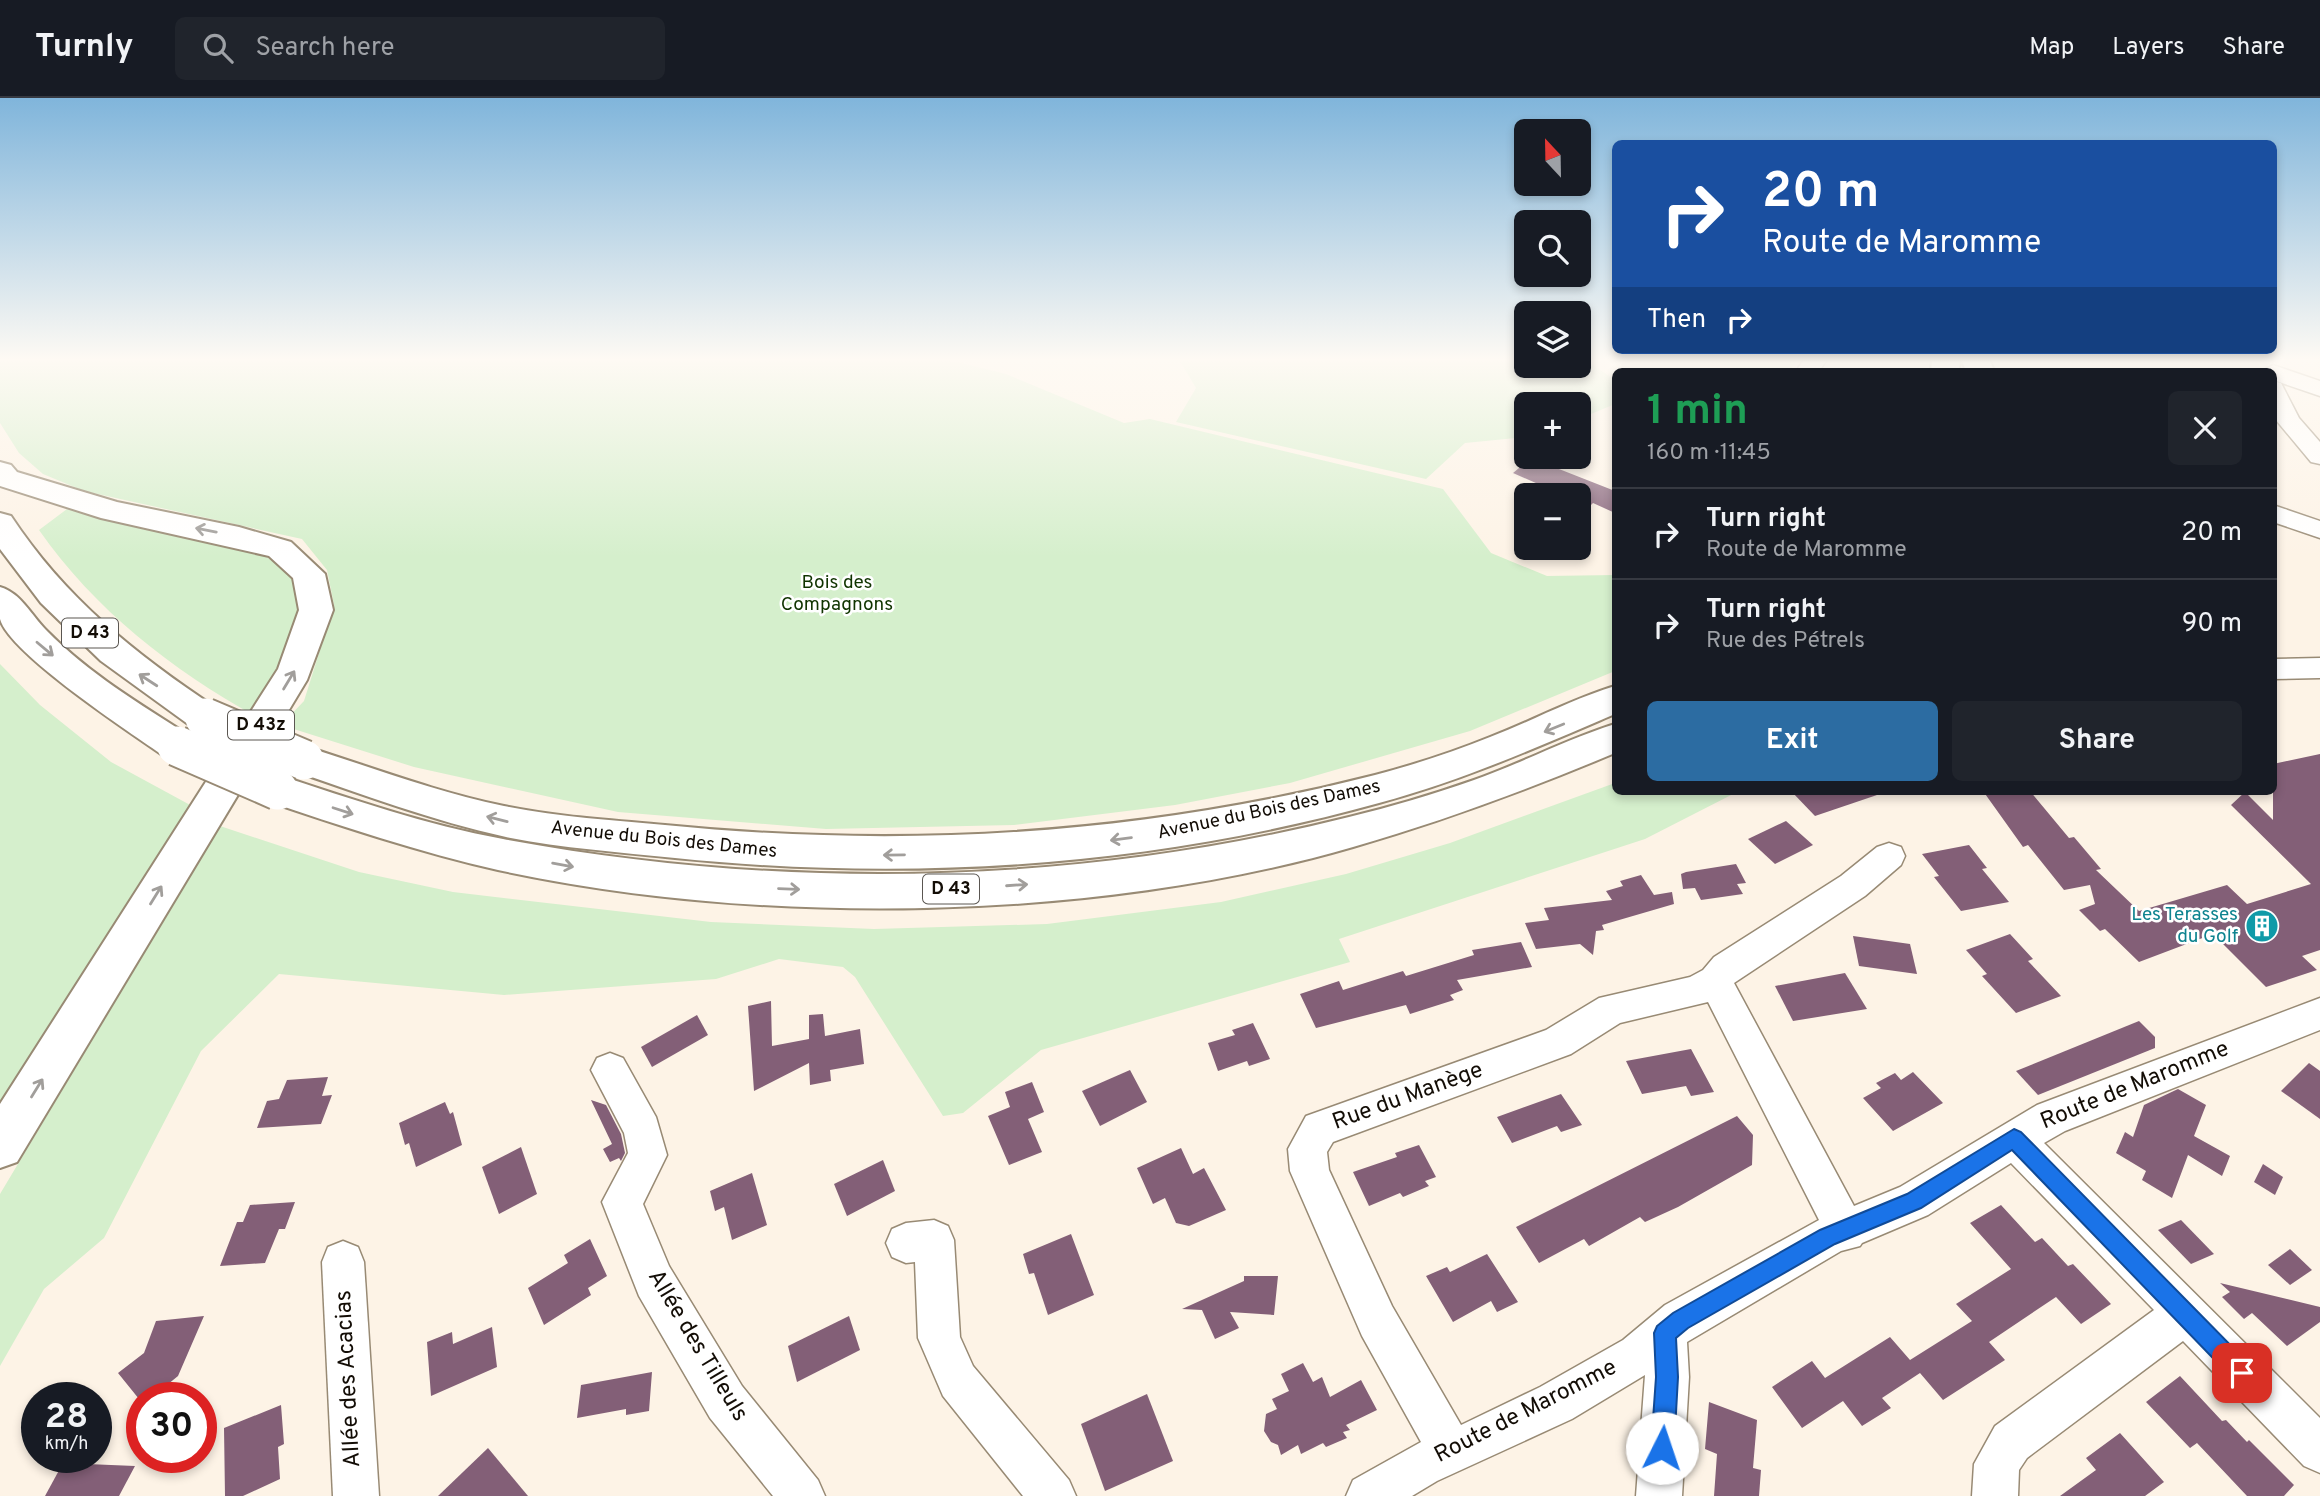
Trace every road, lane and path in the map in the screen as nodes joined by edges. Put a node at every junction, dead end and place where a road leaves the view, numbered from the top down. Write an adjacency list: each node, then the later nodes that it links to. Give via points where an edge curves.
1 (2293, 426): 2 (street)
2 (2320, 457)
3 (0, 471): 19 (highway, D 43z, one-way to 3, via 295,671 316,610 309,574 280,549 112,511 6,478)
4 (2277, 514): 7 (street)
5 (0, 523): 12 (highway, Avenue du Bois des Dames / D 43, one-way to 5, bridge, via 1490,754 1400,783 1192,830 949,854 830,856 710,849 505,821 304,760 205,718 127,666 65,611)
6 (2277, 526): 8 (street)
7 (2320, 530)
8 (2320, 542)
9 (0, 597): 13 (highway, Avenue du Bois des Dames / D 43, one-way to 13, bridge, via 34,639 98,694 177,746 278,790 396,828 500,854 592,870 775,888 957,889 1150,872 1237,858 1418,813 1494,788)
10 (2320, 667): 11 (street)
11 (2277, 669)
12 (1612, 700)
13 (1612, 738)
14 (1889, 856): 15 (street, Rue du Manège, via 1853,886 1726,968)
15 (1715, 981): 20 (street); 26 (street, Rue du Manège, via 1697,991 1612,1009 1558,1042 1320,1129 1307,1149 1310,1171 1377,1321)
16 (2320, 1013): 18 (street, Route de Maromme, via 2091,1100)
17 (611, 1070): 28 (street, Allée des Tilleuls, via 642,1130 648,1154 622,1202 654,1281 726,1402)
18 (2014, 1139): 20 (street, Route de Maromme, via 1914,1201); 23 (street)
19 (0, 1146)
20 (1846, 1232): 24 (street, Route de Maromme, via 1828,1237 1680,1320)
21 (906, 1243): 29 (street, via 934,1240 939,1338 958,1381)
22 (342, 1262): 27 (street, Allée des Acacias)
23 (2184, 1314): 25 (street); 32 (street, via 2011,1442 1997,1464)
24 (1665, 1333): 26 (street, Route de Maromme, via 1556,1403); 31 (street, via 1667,1377)
25 (2320, 1450)
26 (1452, 1453): 30 (street, Route de Maromme, via 1423,1464)
27 (356, 1496)
28 (803, 1496)
29 (1053, 1496)
30 (1369, 1496)
31 (1659, 1496)
32 (1995, 1496)

